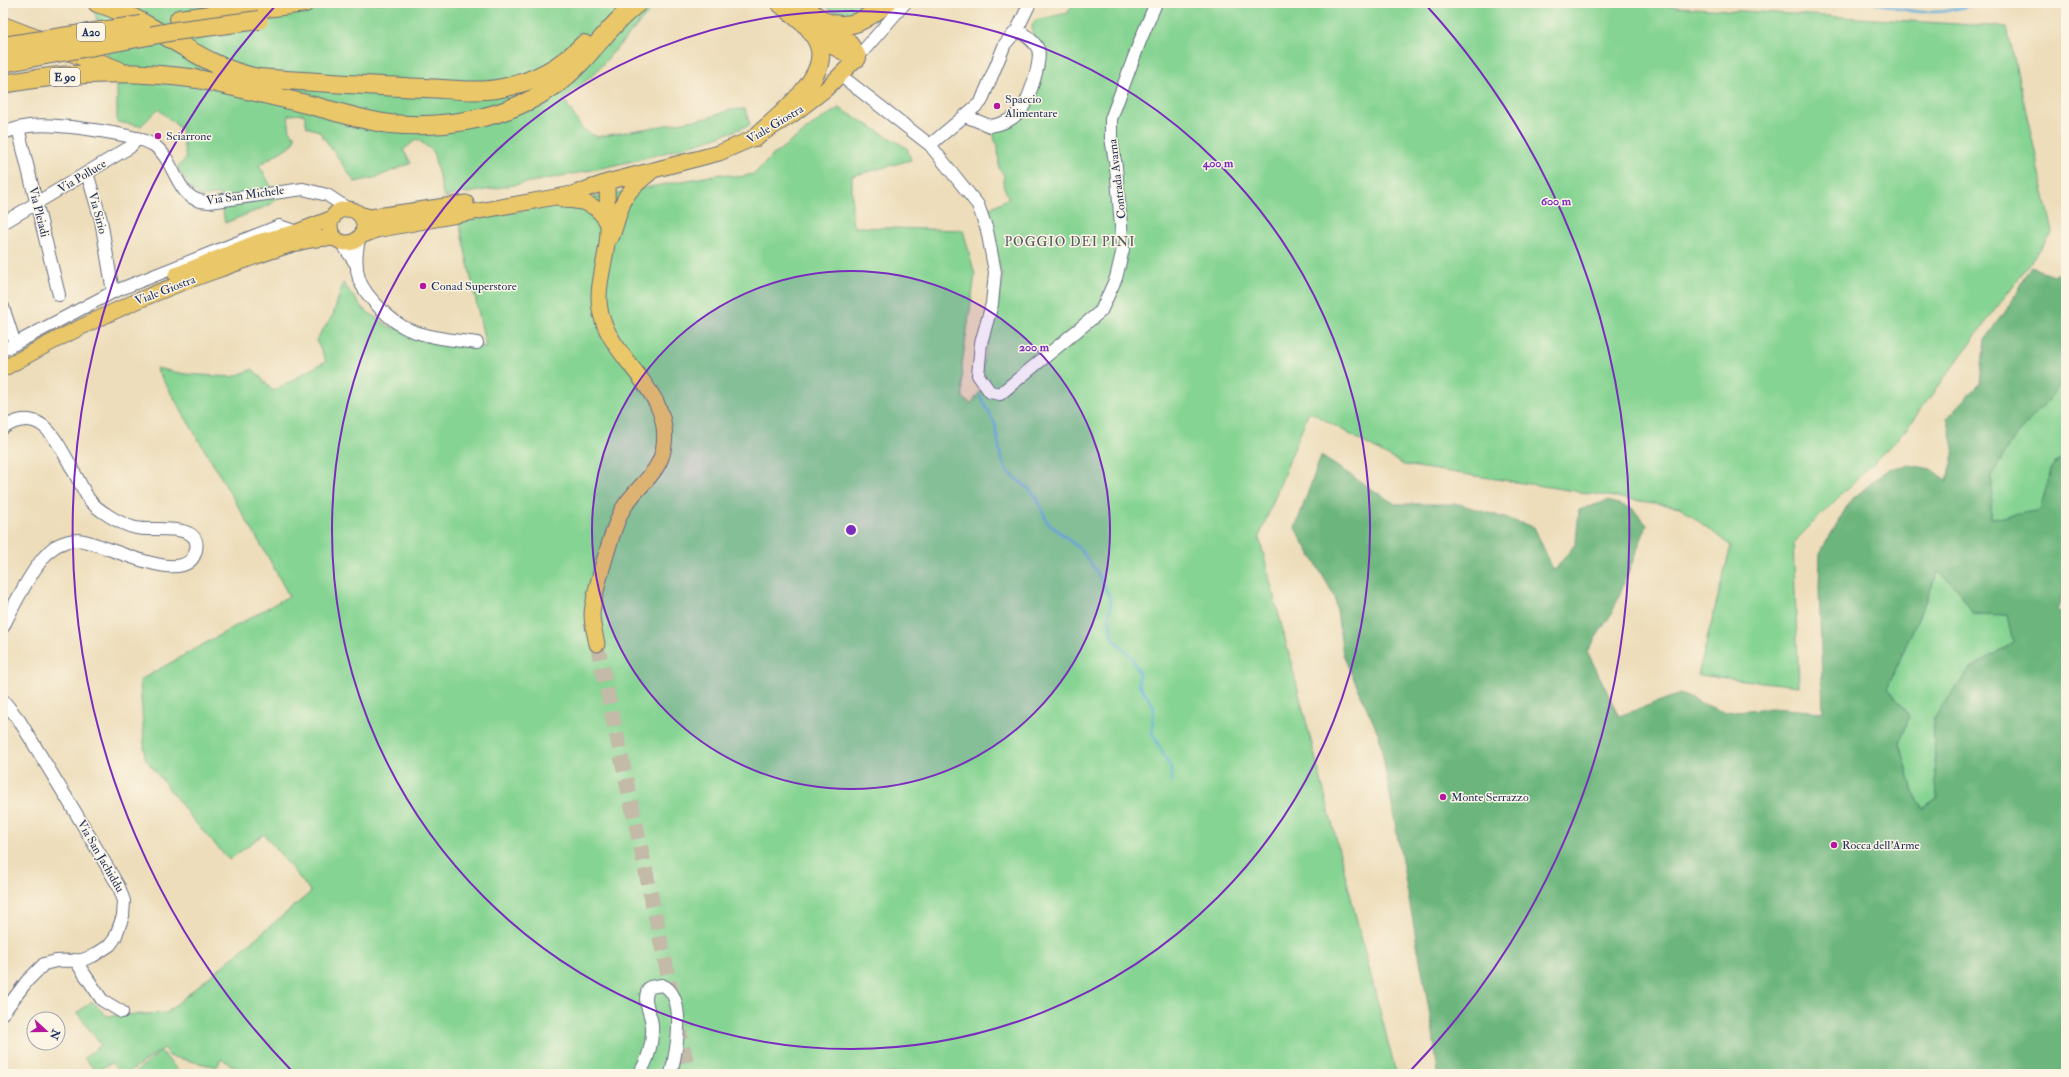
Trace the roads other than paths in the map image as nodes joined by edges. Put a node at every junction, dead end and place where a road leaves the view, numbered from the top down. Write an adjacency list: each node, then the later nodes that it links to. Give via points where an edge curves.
1 (97, 3): 15 (highway, via 133,18 213,64 240,74 259,78 388,87 482,91 524,82 566,60)
2 (321, 3): 11 (highway)
3 (621, 3): 15 (highway)
4 (638, 3): 15 (highway)
5 (780, 3): 13 (highway)
6 (798, 3): 13 (highway)
7 (887, 3): 13 (highway, via 857,24 840,26)
8 (905, 3): 18 (street, Viale Giostra)
9 (1030, 3): 16 (street)
10 (1156, 3): 28 (street, Contrada Avarna, via 1112,119 1111,138 1124,249 1116,278 1100,311 1000,394 990,392 978,375 981,343 992,304 995,272 987,230 978,205)
11 (294, 8): 12 (highway)
12 (253, 15): 17 (highway, A20, bridge, via 214,15 179,19); 19 (highway, bridge)
13 (813, 23): 18 (highway, via 825,41); 26 (highway, via 820,51 817,73 784,112)
14 (3, 26): 20 (highway, bridge)
15 (604, 29): 20 (highway, via 575,69 544,92 488,116 448,124 389,124 198,79)
16 (1017, 30): 23 (street, via 1005,44 981,102); 23 (street, via 1034,42 1039,52 1036,74 1021,110 1010,118 990,126)
17 (3, 46)
18 (857, 58): 21 (main road, Viale Giostra)
19 (3, 63)
20 (123, 73): 22 (highway, E 90, via 57,77)
21 (840, 76): 26 (main road, Viale Giostra, via 798,111); 28 (street)
22 (3, 84)
23 (965, 116): 28 (street)
24 (18, 128): 25 (street, Via San Michele); 27 (street, Via San Michele, via 36,125); 34 (street, Via Pleiadi)
25 (3, 133)
26 (756, 137): 29 (main road, Viale Giostra, via 719,153)
27 (138, 138): 30 (street, Via Polluce, via 130,146); 32 (street, Via San Michele, via 158,148 184,191 195,200 215,201 298,189)
28 (930, 145)
29 (653, 171): 31 (main road, Viale Giostra); 37 (main road, via 627,193)
30 (87, 173): 34 (street, Via Polluce); 43 (street, Via Sirio, via 101,220)
31 (607, 182): 33 (main road, Viale Giostra, via 572,194); 35 (main road, Viale Giostra, via 573,184 381,216 370,217); 37 (main road)
32 (327, 195): 35 (street, Via San Michele); 36 (street, via 333,205)
33 (526, 201): 37 (main road, via 563,200 590,203); 40 (main road, Viale Giostra, via 376,230)
34 (36, 202): 38 (street, Via Polluce); 44 (street, Via Pleiadi)
35 (355, 212): 36 (main road, via 342,211); 40 (main road, via 363,221 364,227)
36 (333, 217): 39 (main road, Viale Giostra); 41 (main road, via 331,229)
37 (613, 217): 53 (main road, via 608,230 599,289 602,318 610,336 656,401 663,418 665,434 663,452 657,468 627,502 616,526 594,604)
38 (3, 223)
39 (297, 232): 43 (street, via 279,226); 49 (main road, Viale Giostra, via 258,242 116,299)
40 (360, 237): 41 (main road, via 348,243); 42 (street)
41 (339, 240): 42 (street); 50 (main road, Viale Giostra, via 329,237 276,249 150,295)
42 (356, 264): 46 (street, via 359,280 366,292 400,326 411,331)
43 (113, 292): 47 (street)
44 (59, 295)
45 (3, 307): 47 (street)
46 (476, 343)
47 (15, 344): 48 (street)
48 (3, 350)
49 (3, 359)
50 (3, 369)
51 (3, 428): 52 (street, via 14,422 26,420 41,423 53,434 94,506 134,528 183,531 192,537 196,548 190,562 171,566 150,563 81,540 63,543 53,548 39,565)
52 (3, 627)
53 (596, 644)
54 (3, 700): 55 (street, Via San Jachiddu, via 77,816 124,898 123,916 111,943 93,956)
55 (75, 960): 56 (street, via 102,1000); 57 (street, Via San Jachiddu, via 56,960 44,964 27,980)
56 (122, 1012)
57 (3, 1013)
58 (639, 1074): 59 (street, via 653,1037 646,997 650,987 662,985 672,994 678,1020 677,1050)
59 (671, 1074)

